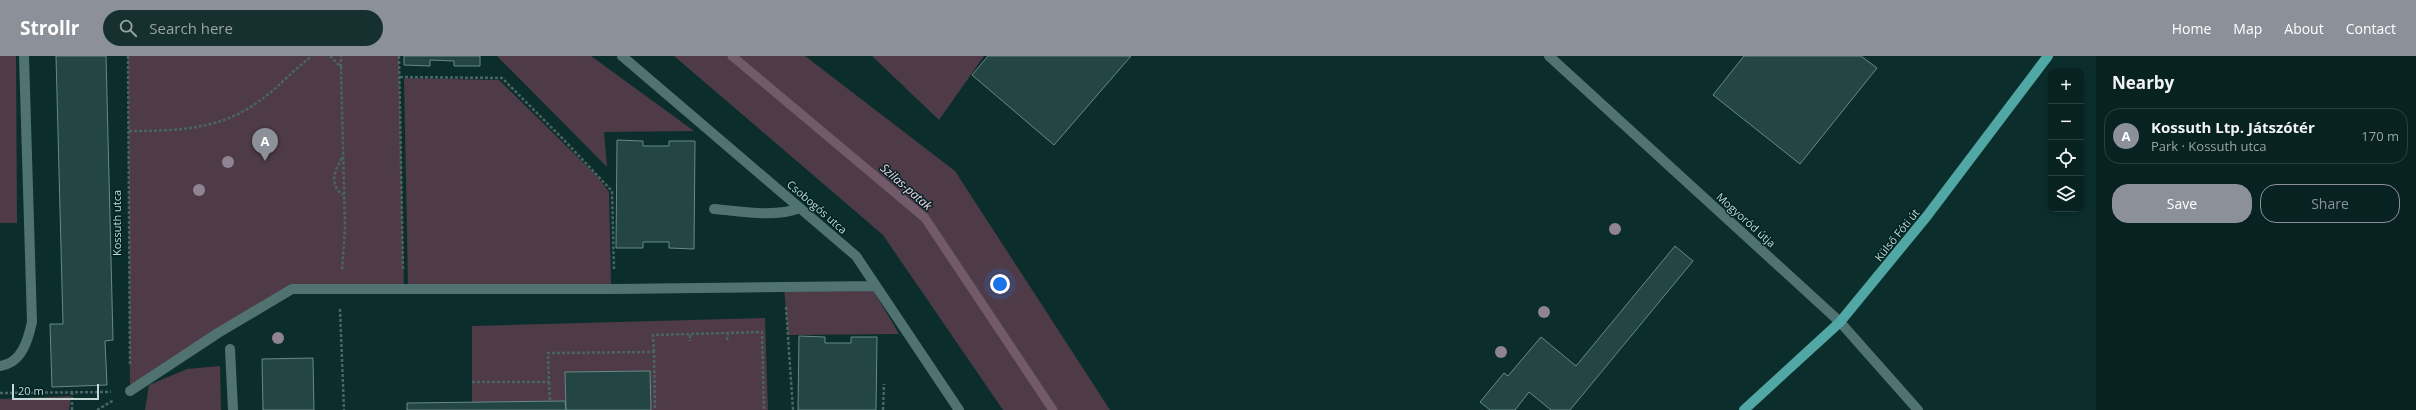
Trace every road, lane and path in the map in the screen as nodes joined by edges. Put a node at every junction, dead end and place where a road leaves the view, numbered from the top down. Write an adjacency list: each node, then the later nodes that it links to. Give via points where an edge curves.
1 (24, 56): 29 (street, via 32,322 27,347 9,365)
2 (128, 56): 12 (path, Kossuth utca)
3 (312, 56): 12 (path, via 258,102 220,123 182,130)
4 (330, 56): 10 (path)
5 (341, 56): 10 (path)
6 (399, 56): 11 (path)
7 (622, 56): 15 (street, Csobogós utca)
8 (1549, 56): 22 (street, Mogyoród útja)
9 (2048, 56): 22 (main road, Külső Fóti út, via 1927,216)
10 (341, 67): 13 (path)
11 (400, 77): 19 (path, via 502,78 612,191); 21 (path)
12 (129, 132): 33 (path, Kossuth utca)
13 (342, 158): 14 (path); 14 (path, via 334,170 334,179 336,190)
14 (344, 196): 20 (path, via 345,252)
15 (800, 208): 16 (street, via 790,212); 17 (street, Csobogós utca, via 856,256)
16 (714, 209)
17 (876, 286): 18 (street); 44 (street, Csobogós utca)
18 (784, 287): 19 (street); 42 (path)
19 (614, 289): 21 (street)
20 (339, 290): 21 (street); 33 (street, via 292,289 218,333); 39 (path)
21 (404, 290)
22 (1840, 322): 45 (main road, Külső Fóti út); 46 (street, Mogyoród útja)
23 (728, 333): 24 (path); 25 (path); 41 (path, via 762,332)
24 (690, 334): 26 (path); 28 (path, via 653,334)
25 (727, 340)
26 (690, 341)
27 (230, 348): 38 (street)
28 (654, 352): 31 (path, via 548,353); 40 (path)
29 (0, 366)
30 (472, 382): 31 (path)
31 (549, 382): 36 (path)
32 (884, 384): 43 (path)
33 (130, 391): 34 (path)
34 (72, 392): 35 (path); 37 (path)
35 (0, 394)
36 (550, 401)
37 (72, 410)
38 (233, 410)
39 (344, 410)
40 (655, 410)
41 (764, 410)
42 (793, 410)
43 (883, 410)
44 (959, 410)
45 (1744, 410)
46 (1918, 410)

